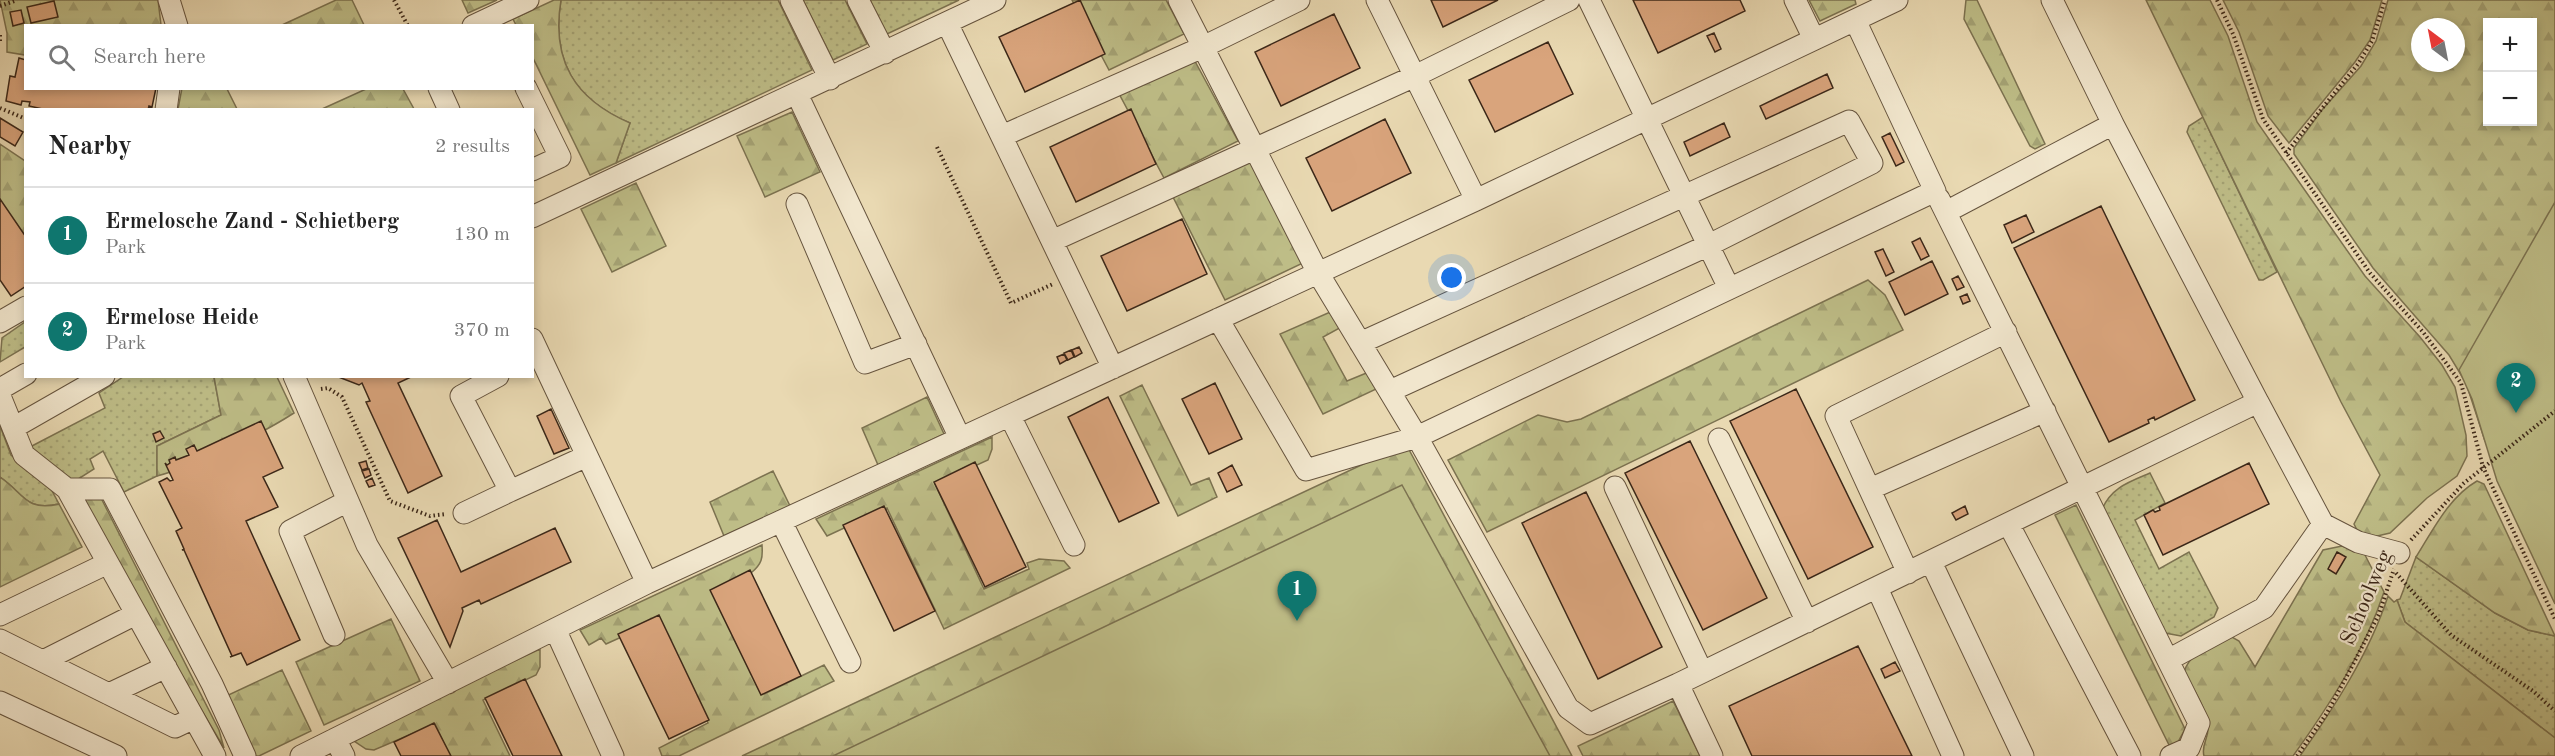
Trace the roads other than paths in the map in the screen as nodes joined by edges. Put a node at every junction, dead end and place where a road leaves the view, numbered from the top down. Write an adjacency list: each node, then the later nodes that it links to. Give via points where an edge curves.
1 (169, 0): 16 (lane)
2 (528, 0): 17 (lane)
3 (791, 0): 22 (lane)
4 (858, 0): 20 (lane)
5 (995, 0): 15 (lane)
6 (1179, 0): 19 (lane)
7 (1299, 0): 19 (lane)
8 (1377, 0): 21 (lane)
9 (1569, 0): 21 (lane)
10 (1589, 0): 29 (lane)
11 (1795, 0): 18 (lane)
12 (1897, 0): 14 (lane)
13 (2052, 0): 30 (lane)
14 (1855, 20): 18 (lane); 34 (lane)
15 (947, 23): 20 (lane); 31 (lane)
16 (176, 24)
17 (477, 24)
18 (1814, 39): 29 (lane)
19 (1203, 47): 31 (lane); 32 (lane)
20 (885, 53): 22 (lane)
21 (1415, 76): 32 (lane); 36 (lane)
22 (830, 79): 26 (lane)
23 (169, 90): 27 (lane)
24 (440, 90): 28 (lane)
25 (527, 90): 33 (lane, via 560,157)
26 (797, 94): 39 (lane); 49 (lane)
27 (166, 108)
28 (448, 108)
29 (1648, 118): 35 (lane); 36 (lane)
30 (2113, 124): 38 (lane); 59 (lane)
31 (1002, 136): 40 (lane)
32 (1255, 149): 40 (lane); 42 (lane)
33 (534, 169)
34 (1935, 191): 38 (lane); 43 (lane)
35 (1685, 195): 41 (lane); 41 (lane, via 1849,121 1872,163); 48 (lane)
36 (1476, 200): 42 (lane)
37 (797, 204): 49 (lane, via 865,363)
38 (1946, 212): 47 (lane)
39 (534, 216)
40 (1052, 241): 51 (lane)
41 (1709, 245): 43 (lane); 57 (lane)
42 (1318, 273): 45 (lane); 48 (lane)
43 (1729, 288): 63 (lane)
44 (24, 308): 46 (lane)
45 (1218, 319): 51 (lane); 63 (lane, via 1306,470)
46 (0, 322)
47 (2006, 332): 60 (lane); 69 (lane, via 1836,416)
48 (1360, 343): 57 (lane)
49 (916, 344): 64 (lane)
50 (535, 351): 66 (lane)
51 (1113, 368): 61 (lane)
52 (24, 375): 56 (lane)
53 (100, 378): 62 (lane)
54 (494, 378): 71 (lane, via 461,396)
55 (297, 384): 72 (lane)
56 (0, 389)
57 (1390, 391): 63 (lane)
58 (0, 396): 62 (lane)
59 (2258, 402): 70 (lane); 75 (lane)
60 (2045, 411): 69 (lane); 70 (lane)
61 (1010, 416): 64 (lane); 77 (lane)
62 (13, 428): 68 (lane, via 24,455)
63 (1417, 437): 96 (lane, via 1568,708 1590,724)
64 (960, 438): 74 (lane)
65 (1719, 439): 86 (lane)
66 (587, 456): 71 (lane); 82 (lane)
67 (1615, 487): 94 (lane)
68 (67, 489): 80 (lane); 103 (lane, via 110,489 212,684)
69 (1870, 489): 81 (lane)
70 (2084, 489): 76 (lane); 90 (lane)
71 (510, 491): 73 (lane)
72 (348, 501): 88 (lane, via 290,531); 95 (lane, via 367,545)
73 (464, 513)
74 (781, 521): 82 (lane); 92 (lane)
75 (2323, 524): 78 (lane); 90 (lane, via 2264,608)
76 (2009, 525): 79 (lane); 109 (lane)
77 (1074, 545)
78 (2396, 561)
79 (1931, 562): 81 (lane); 108 (lane)
80 (108, 563): 84 (lane); 85 (lane)
81 (1908, 573): 83 (lane)
82 (647, 583): 87 (lane)
83 (1877, 588): 86 (lane); 107 (lane)
84 (136, 614): 91 (lane); 93 (lane)
85 (0, 615)
86 (1807, 622): 94 (lane)
87 (555, 629): 95 (lane); 105 (lane)
88 (334, 634)
89 (0, 640): 91 (lane)
90 (2168, 660): 110 (lane, via 2199,723 2189,748)
91 (43, 661): 97 (lane)
92 (850, 662)
93 (166, 667): 97 (lane); 99 (lane)
94 (1702, 672): 96 (lane)
95 (447, 683): 100 (lane)
96 (1678, 684): 106 (lane)
97 (110, 694): 99 (lane, via 175,727)
98 (0, 702): 101 (lane)
99 (194, 718): 102 (lane)
100 (340, 747): 104 (lane)
101 (116, 756)
102 (215, 756)
103 (244, 756)
104 (302, 756)
105 (613, 756)
106 (1712, 756)
107 (1953, 756)
108 (2023, 756)
109 (2130, 756)
110 (2172, 756)

